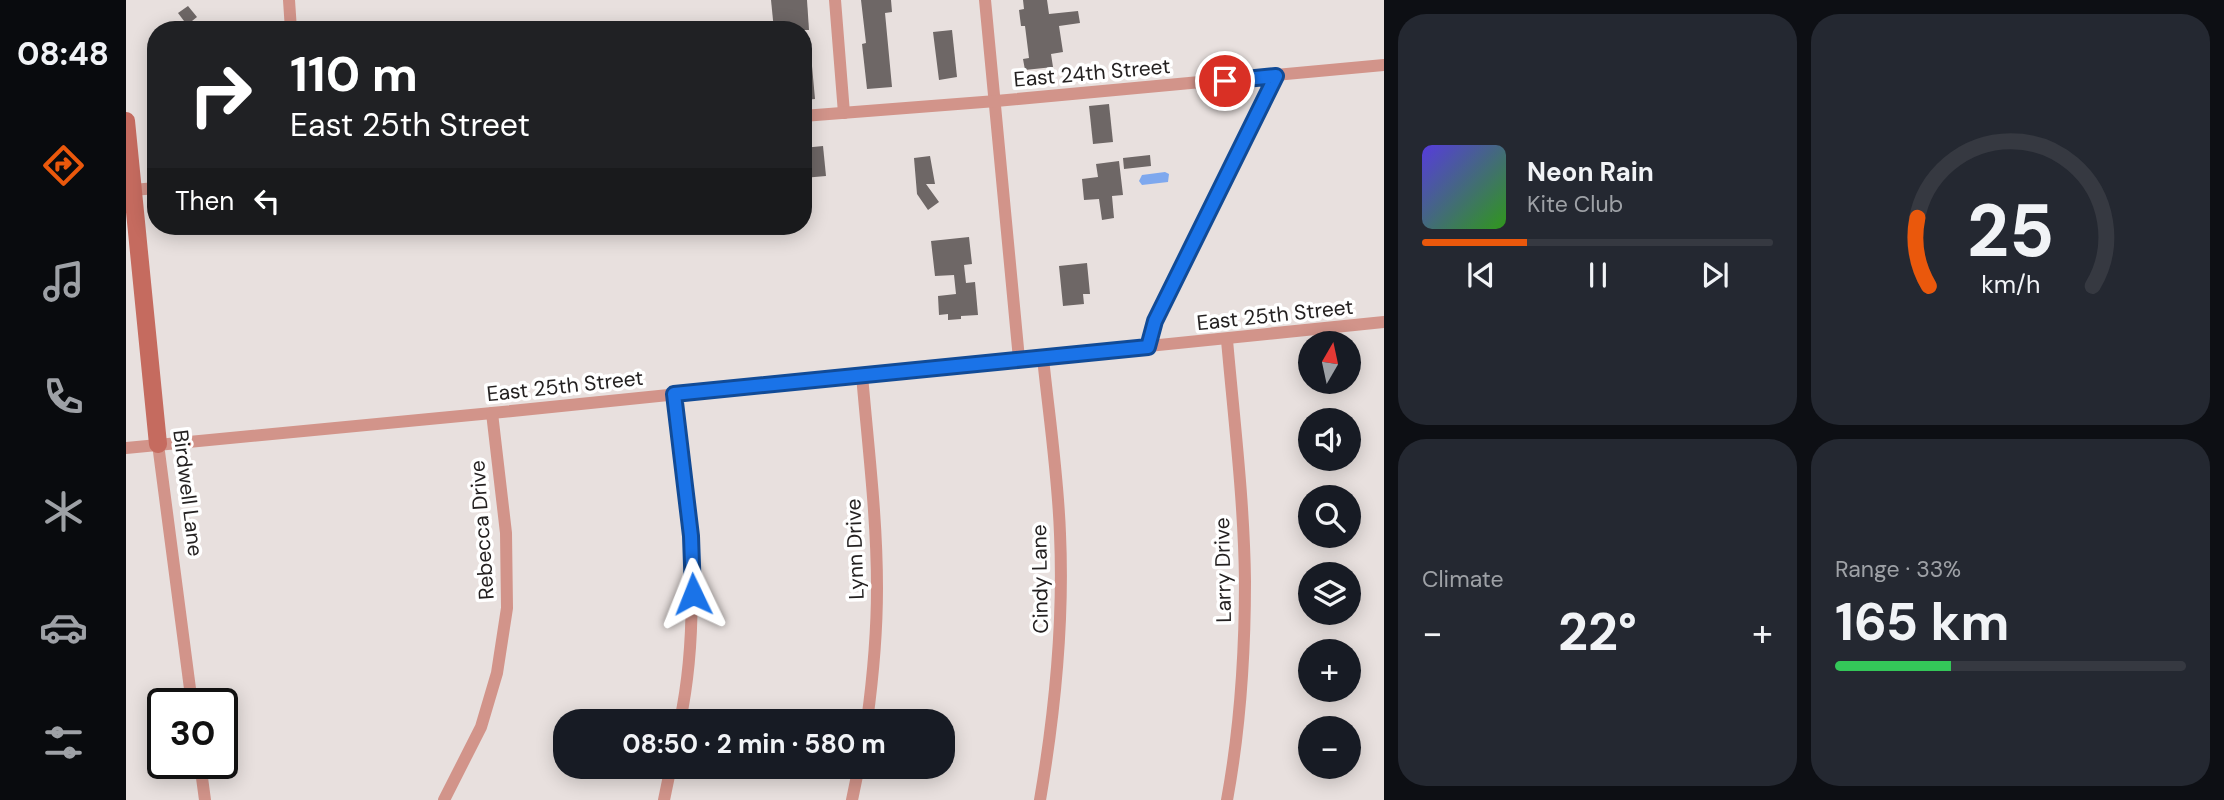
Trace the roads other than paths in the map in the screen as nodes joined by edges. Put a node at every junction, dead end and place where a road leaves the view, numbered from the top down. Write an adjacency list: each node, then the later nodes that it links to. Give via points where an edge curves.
1 (289, 0): 4 (street)
2 (835, 0): 8 (street)
3 (985, 0): 7 (street)
4 (290, 21)
5 (1384, 65): 6 (street, East 24th Street)
6 (1276, 76): 7 (street, East 24th Street); 15 (street, via 1155,321)
7 (996, 102): 8 (street, East 24th Street); 17 (street)
8 (844, 113): 9 (street, East 24th Street)
9 (812, 116)
10 (126, 121): 12 (street, Birdwell Lane)
11 (147, 189): 12 (street)
12 (133, 190): 21 (street, Birdwell Lane)
13 (1384, 323): 14 (street, East 25th Street)
14 (1227, 340): 15 (street, East 25th Street); 34 (street, Larry Drive, via 1245,580 1241,673)
15 (1148, 347): 16 (street, East 25th Street)
16 (1043, 358): 17 (street, East 25th Street); 33 (street, Cindy Lane, via 1060,533 1060,640)
17 (1019, 359): 18 (street, East 25th Street)
18 (862, 375): 19 (street, East 25th Street); 25 (street, Lynn Drive, via 877,589)
19 (674, 394): 20 (street, East 25th Street); 24 (street, via 693,594)
20 (492, 413): 21 (street, East 25th Street); 30 (street, Rebecca Drive, via 506,533 506,608 497,673 481,727)
21 (158, 444): 22 (street, East 25th Street); 23 (street, Birdwell Lane)
22 (126, 448)
23 (190, 688)
24 (682, 709)
25 (868, 709)
26 (202, 779): 29 (street)
27 (668, 779): 31 (street)
28 (856, 779): 32 (street)
29 (205, 800)
30 (444, 800)
31 (664, 800)
32 (852, 800)
33 (1040, 800)
34 (1227, 800)

